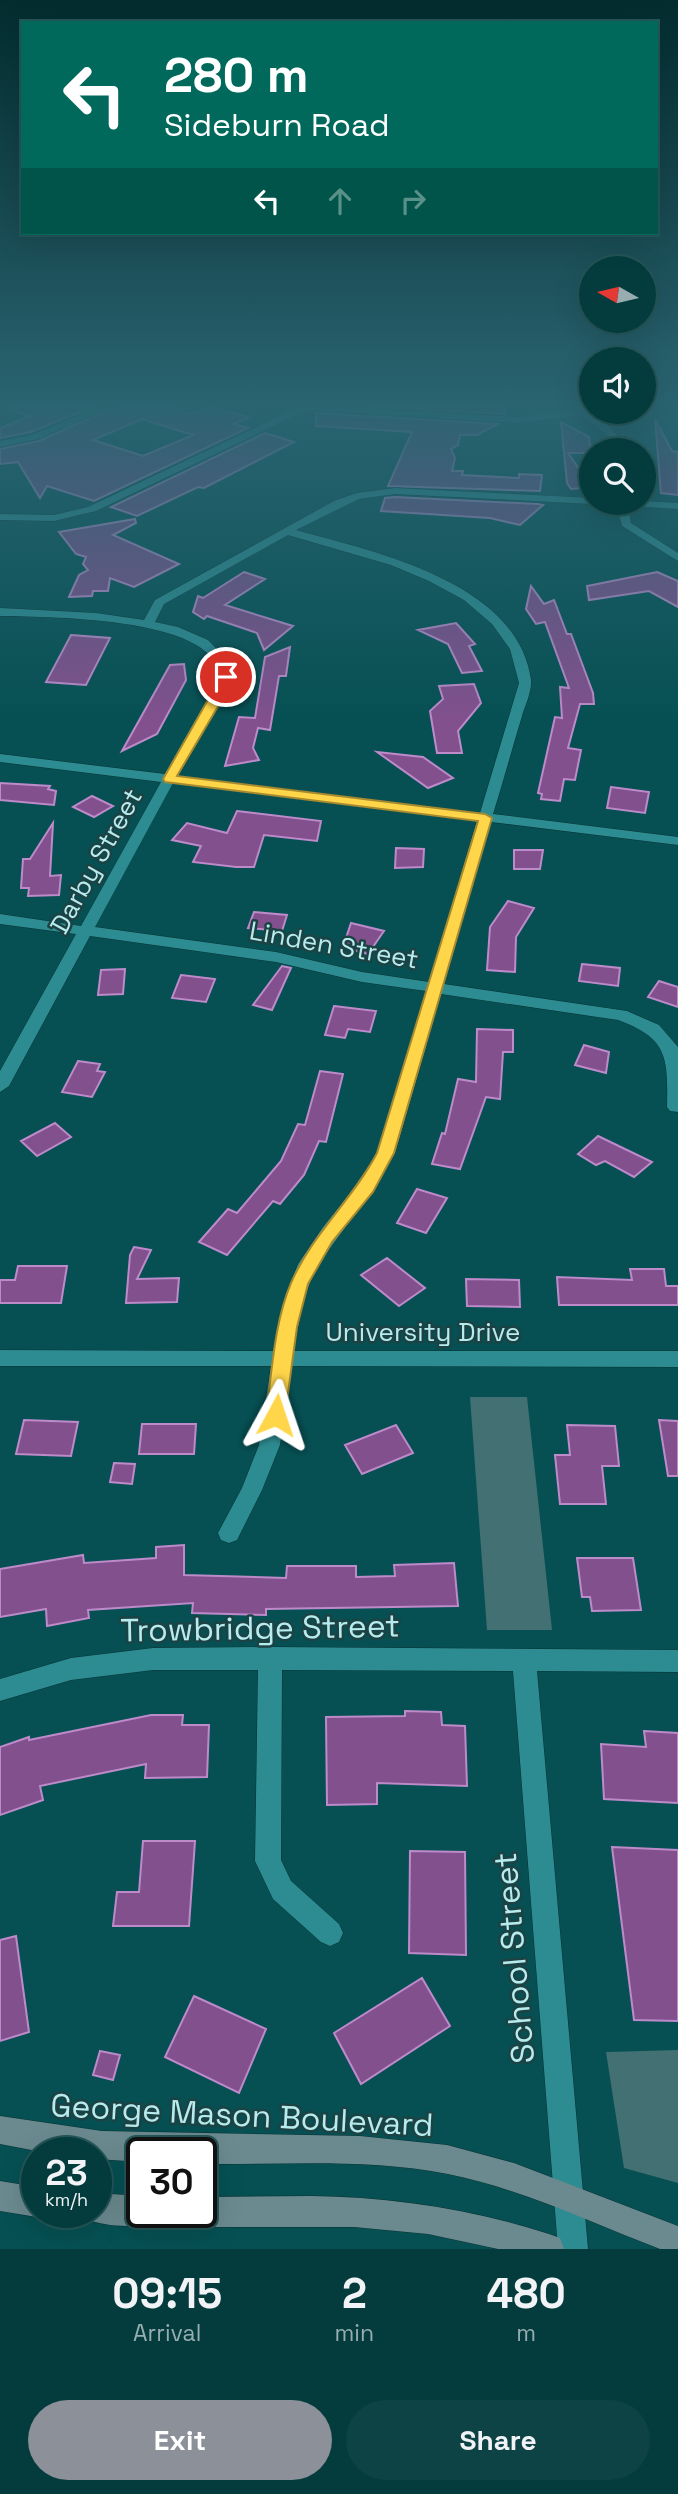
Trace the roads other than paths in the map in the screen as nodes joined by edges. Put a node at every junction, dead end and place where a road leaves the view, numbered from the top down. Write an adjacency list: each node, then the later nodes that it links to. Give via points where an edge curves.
1 (88, 510): 4 (street, via 54,518)
2 (327, 510): 5 (street)
3 (624, 515): 6 (street, via 626,524)
4 (0, 517)
5 (286, 531): 8 (street, via 159,602); 11 (street, via 439,582 477,603 510,635 520,654 525,683)
6 (678, 558)
7 (0, 612): 8 (street, Darby Street)
8 (148, 624): 10 (street, Darby Street, via 200,639 218,653 226,667 224,686)
9 (0, 758): 10 (street)
10 (169, 779): 11 (street); 14 (street, Darby Street)
11 (485, 818): 12 (street); 15 (street)
12 (678, 841)
13 (0, 919): 14 (street, Linden Street)
14 (86, 931): 15 (street, Linden Street, via 276,957); 16 (street, Darby Street)
15 (435, 988): 17 (street, Linden Street, via 639,1020 660,1033 674,1050); 19 (street, via 386,1153 367,1188 307,1266)
16 (0, 1086)
17 (676, 1107)
18 (0, 1358): 19 (street, University Drive)
19 (282, 1359): 20 (street, University Drive); 21 (street, via 268,1449)
20 (678, 1359)
21 (229, 1533)
22 (270, 1658): 23 (street, Trowbridge Street); 25 (street, Trowbridge Street, via 104,1663); 26 (street, via 268,1861 282,1890)
23 (524, 1660): 24 (street, Trowbridge Street); 29 (street, School Street)
24 (678, 1661)
25 (0, 1690)
26 (330, 1933)
27 (0, 2130): 29 (street, George Mason Boulevard, via 114,2148 293,2147 414,2155 488,2171)
28 (0, 2196): 30 (street)
29 (570, 2198): 32 (street, George Mason Boulevard); 34 (street, School Street)
30 (21, 2199)
31 (217, 2212): 33 (street, via 355,2212 438,2222)
32 (678, 2241)
33 (549, 2249)
34 (573, 2249)

